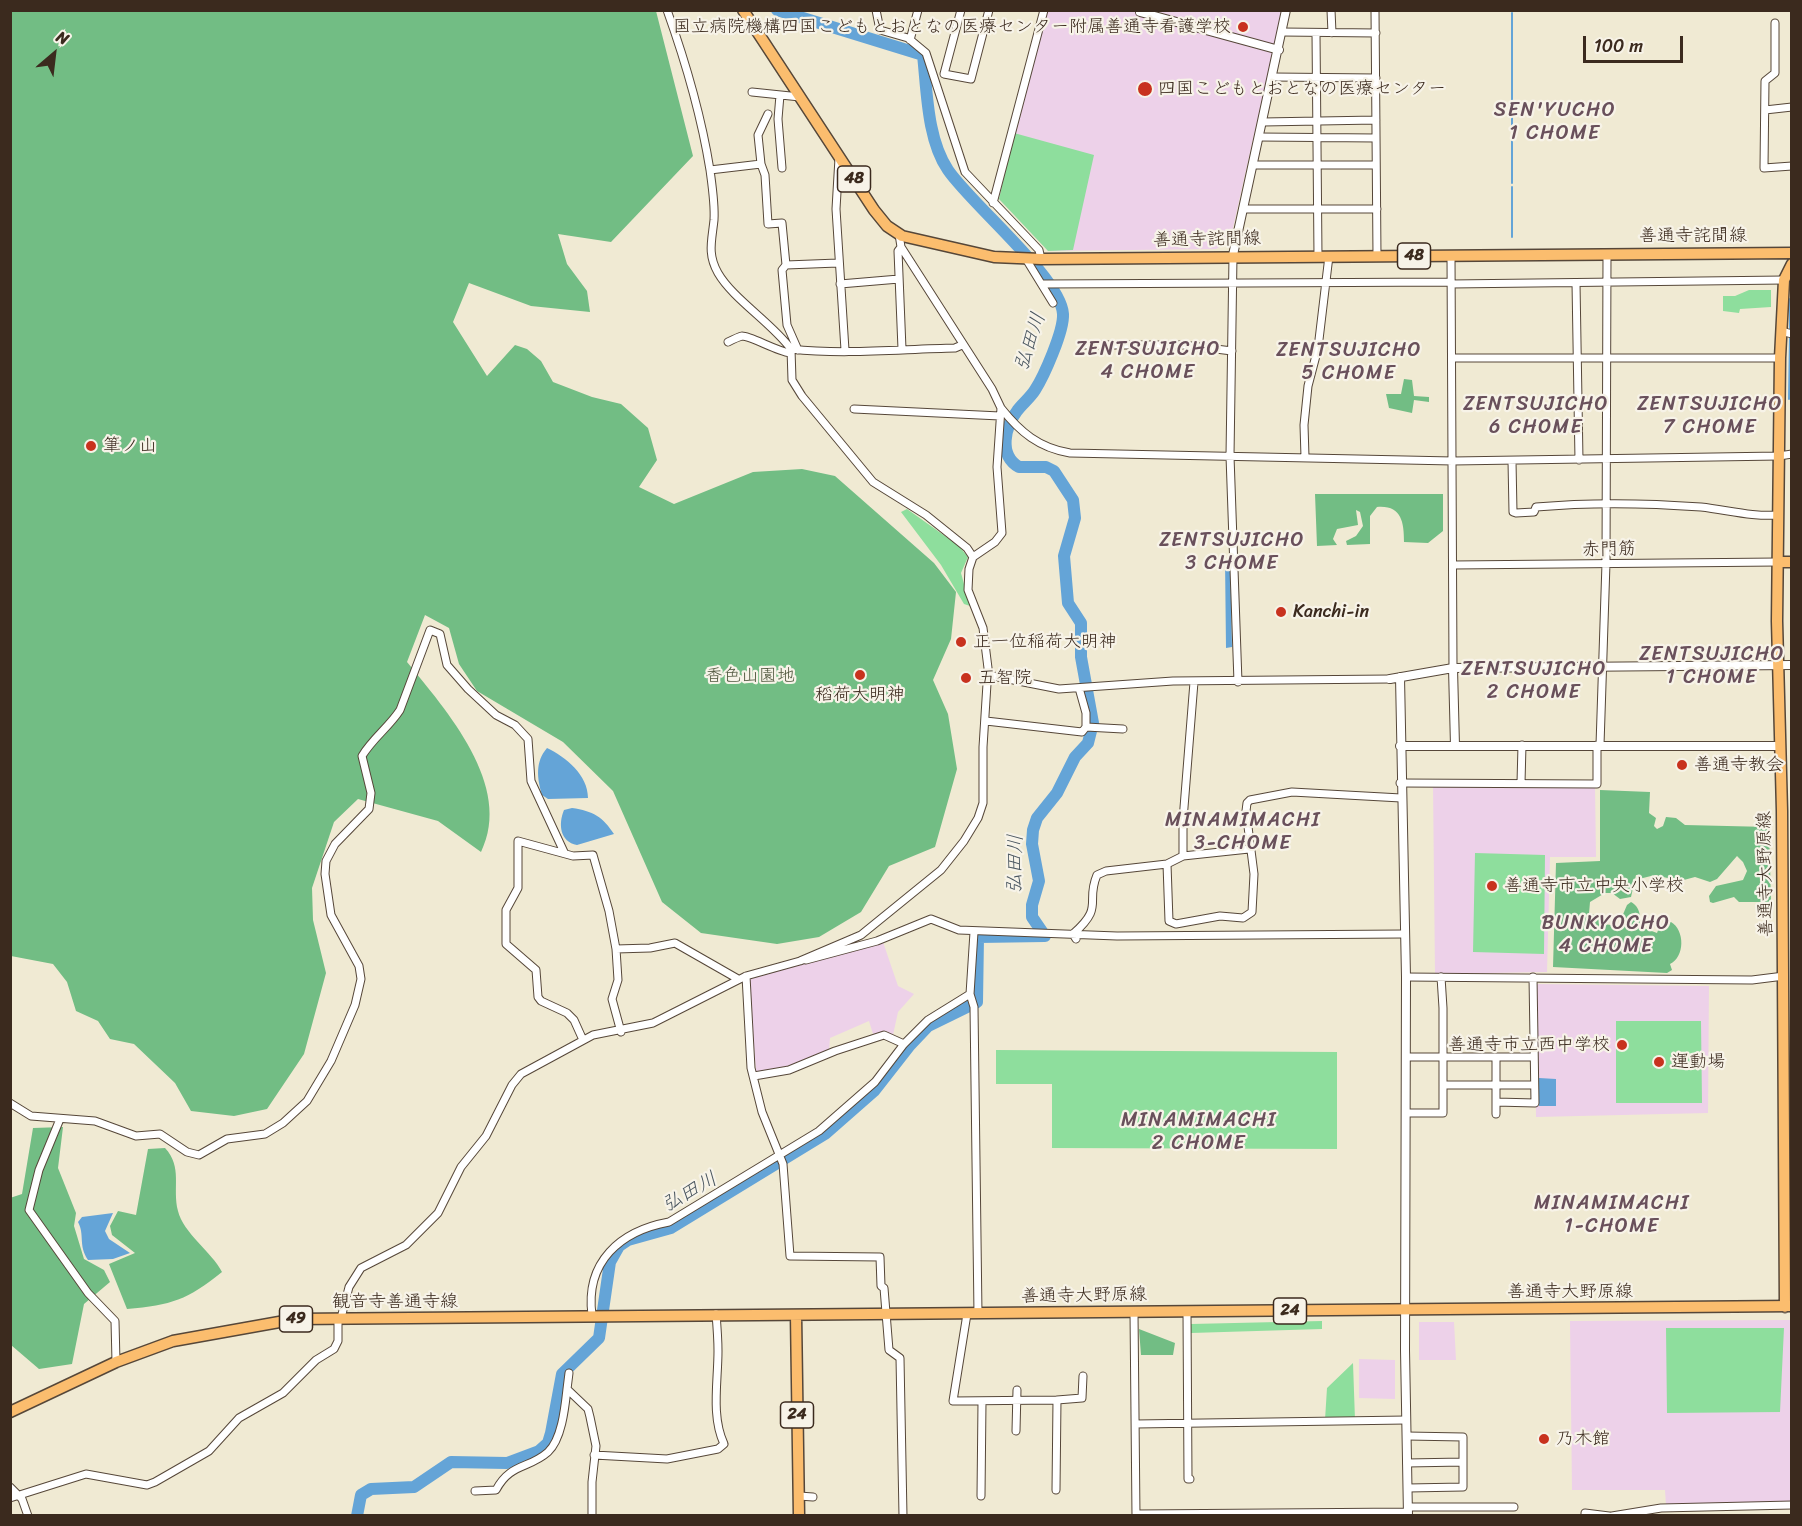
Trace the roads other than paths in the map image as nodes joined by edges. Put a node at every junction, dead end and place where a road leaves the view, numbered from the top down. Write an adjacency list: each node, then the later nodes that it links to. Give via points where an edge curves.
1 (667, 10): 43 (street, via 690,73)
2 (743, 10): 26 (main road, 48)
3 (876, 10): 17 (street, via 880,30)
4 (918, 10): 17 (street)
5 (961, 10): 19 (street)
6 (989, 10): 19 (street, via 971,80)
7 (1286, 10): 13 (street)
8 (1331, 10): 15 (street)
9 (1376, 10): 16 (street)
10 (1044, 11): 44 (street)
11 (1140, 12): 18 (street)
12 (1775, 23): 28 (street, via 1775,73 1766,81)
13 (1282, 32): 14 (street); 18 (street)
14 (1316, 33): 15 (street); 21 (street)
15 (1332, 33): 16 (street)
16 (1376, 33): 22 (street)
17 (910, 40): 23 (street, via 926,53)
18 (1279, 50): 20 (street)
19 (944, 74): 23 (street)
20 (1273, 78): 21 (street); 32 (street)
21 (1317, 78): 22 (street); 31 (street)
22 (1376, 78): 30 (street)
23 (934, 80): 44 (street, via 965,172)
24 (752, 92): 25 (street)
25 (780, 95): 26 (street); 42 (street)
26 (800, 97): 36 (main road, 48)
27 (1791, 107): 28 (street)
28 (1765, 110): 41 (street, via 1764,168)
29 (768, 114): 37 (street, via 758,135)
30 (1376, 120): 31 (street); 35 (street)
31 (1317, 121): 32 (street); 34 (street)
32 (1263, 122): 33 (street)
33 (1259, 137): 34 (street); 38 (street)
34 (1317, 138): 35 (street); 39 (street)
35 (1376, 138): 40 (street)
36 (839, 157): 48 (main road, 48, via 874,210); 57 (street)
37 (760, 164): 43 (street); 59 (street, via 765,175 768,224 782,223)
38 (1253, 165): 39 (street); 45 (street)
39 (1317, 165): 40 (street); 46 (street)
40 (1376, 165): 47 (street)
41 (1791, 166)
42 (782, 168)
43 (710, 170): 76 (street, via 714,218 709,248 715,267 723,281)
44 (993, 203): 56 (street, via 1039,250)
45 (1243, 209): 46 (street); 52 (street)
46 (1317, 209): 47 (street); 53 (street)
47 (1377, 209): 54 (street)
48 (898, 234): 49 (street); 56 (main road, 善通寺詫間線 / 48, via 994,257)
49 (901, 247): 60 (street); 72 (street)
50 (1791, 253): 51 (main road, 善通寺詫間線 / 48)
51 (1607, 254): 55 (main road, 善通寺詫間線 / 48); 62 (street)
52 (1233, 255): 53 (main road, 善通寺詫間線 / 48); 56 (main road, 善通寺詫間線 / 48); 68 (street)
53 (1323, 256): 54 (main road, 善通寺詫間線 / 48); 67 (street)
54 (1377, 256): 55 (main road, 善通寺詫間線 / 48)
55 (1451, 256): 63 (street)
56 (1035, 259): 66 (street)
57 (838, 263): 59 (street); 65 (street)
58 (1791, 264): 61 (main road)
59 (786, 265): 76 (street, via 782,270 785,314)
60 (899, 279): 65 (street); 74 (street)
61 (1784, 280): 62 (street); 70 (main road)
62 (1608, 281): 64 (street); 80 (street)
63 (1451, 283): 64 (street); 67 (street); 78 (street)
64 (1576, 283): 79 (street)
65 (840, 284): 75 (street)
66 (1043, 284): 68 (street); 69 (street)
67 (1327, 284): 68 (street); 87 (street, via 1308,386)
68 (1233, 285): 77 (street)
69 (1053, 303)
70 (1786, 333): 81 (main road)
71 (728, 342): 76 (street, via 742,336 764,346)
72 (962, 345): 74 (street); 83 (street, via 992,389)
73 (1085, 345): 77 (street, via 1183,345)
74 (902, 349): 75 (street)
75 (845, 350): 76 (street)
76 (793, 351): 94 (street, via 792,380 873,482 926,515)
77 (1232, 351): 85 (street)
78 (1453, 358): 79 (street); 90 (street)
79 (1576, 358): 80 (street); 88 (street)
80 (1609, 358): 81 (street); 89 (street)
81 (1780, 358): 86 (main road)
82 (854, 410): 83 (street)
83 (1000, 412): 85 (street, via 1042,446 1058,451); 94 (street, via 997,467 1002,533)
84 (1791, 454): 86 (street)
85 (1230, 456): 87 (street); 106 (street)
86 (1779, 456): 89 (street); 93 (main road)
87 (1305, 458): 90 (street)
88 (1579, 460): 89 (street); 91 (street)
89 (1607, 460): 92 (street)
90 (1453, 461): 91 (street); 97 (street)
91 (1512, 461): 92 (street, via 1513,512)
92 (1607, 503): 93 (street); 98 (street)
93 (1779, 516): 95 (main road)
94 (973, 557): 103 (street, via 968,590 983,628)
95 (1778, 562): 96 (main road); 98 (street, 赤門筋); 99 (main road, 善通寺大野原線 / 24)
96 (1791, 562)
97 (1453, 565): 98 (street, 赤門筋); 102 (street)
98 (1606, 565): 101 (street)
99 (1777, 664): 100 (street); 101 (street); 115 (main road, 善通寺大野原線 / 24)
100 (1791, 665)
101 (1604, 666): 102 (street); 112 (street)
102 (1453, 668): 104 (street); 114 (street)
103 (988, 675): 107 (street, via 1034,686); 108 (street)
104 (1395, 678): 106 (street); 113 (street)
105 (1194, 682): 106 (street); 107 (street); 121 (street)
106 (1238, 682)
107 (1080, 688): 109 (street)
108 (986, 721): 109 (street, via 1082,732); 127 (street, via 983,803 964,841 941,870 861,935)
109 (1086, 727): 110 (street)
110 (1123, 729)
111 (1522, 745): 112 (street); 114 (street); 117 (street)
112 (1598, 745): 115 (street); 117 (street, via 1597,784)
113 (1400, 746): 114 (street); 116 (street)
114 (1455, 746)
115 (1780, 746): 129 (main road, 善通寺大野原線 / 24)
116 (1400, 783): 117 (street); 118 (street)
117 (1521, 783)
118 (1401, 798): 119 (street, via 1292,792 1250,800 1246,803); 124 (street)
119 (1249, 849): 121 (street); 122 (street, via 1254,874 1252,912 1243,918 1220,916 1182,924 1169,921)
120 (564, 852): 126 (street, via 573,856 593,855); 136 (street, via 518,841 518,888 506,910 506,944 536,970 541,1001 567,1013); 151 (street, via 531,781 528,739 468,689 447,665 440,634 429,630 400,710 371,741 363,756 371,793 369,809 335,844 326,861 331,915 353,953 361,979 356,1005 316,1091 284,1123 265,1134 227,1139 199,1155 187,1152 160,1134 136,1136 95,1121)
121 (1183, 856): 122 (street)
122 (1167, 864): 125 (street, via 1097,875 1094,909)
123 (974, 932): 125 (street); 127 (street, via 931,919 877,940); 134 (street)
124 (1403, 934): 125 (street); 130 (street)
125 (1075, 936)
126 (616, 949): 133 (street, via 675,943); 135 (street, via 618,980 612,999)
127 (800, 961): 128 (street)
128 (746, 975): 133 (street); 143 (street)
129 (1784, 976): 132 (street, via 1752,980); 142 (main road, 善通寺大野原線 / 24)
130 (1406, 977): 131 (street); 138 (street)
131 (1440, 977): 132 (street); 139 (street)
132 (1533, 977): 141 (street)
133 (738, 979): 135 (street, via 666,1018)
134 (971, 996): 137 (street, via 936,1014); 160 (street)
135 (621, 1032): 136 (street)
136 (583, 1040): 164 (street, via 521,1074 486,1136 461,1167 438,1213 406,1245 361,1268)
137 (904, 1044): 143 (street, via 884,1035 789,1070); 153 (street, via 848,1108)
138 (1406, 1057): 139 (street); 149 (street)
139 (1443, 1057): 140 (street); 144 (street)
140 (1496, 1057): 141 (street); 146 (street)
141 (1534, 1057): 145 (street)
142 (1787, 1059): 152 (main road, 善通寺大野原線 / 24)
143 (754, 1076): 153 (street, via 762,1112)
144 (1443, 1085): 146 (street); 149 (street, via 1443,1113)
145 (1534, 1085): 146 (street); 147 (street, via 1534,1103)
146 (1497, 1086): 147 (street)
147 (1496, 1102): 150 (street)
148 (10, 1103): 151 (street, via 31,1116)
149 (1407, 1113): 155 (street)
150 (1496, 1114)
151 (60, 1119): 165 (street, via 28,1210 88,1293 115,1321)
152 (1787, 1135): 154 (main road, 善通寺大野原線 / 24)
153 (781, 1158): 161 (street, via 669,1222 645,1226 614,1247 602,1259 596,1273 591,1301); 163 (street, via 790,1256 880,1257)
154 (1788, 1307): 155 (main road, 善通寺大野原線 / 24)
155 (1406, 1311): 156 (main road, 善通寺大野原線 / 24); 174 (street)
156 (1187, 1312): 157 (main road, 善通寺大野原線 / 24); 176 (street)
157 (1134, 1313): 160 (main road, 善通寺大野原線 / 24); 175 (street)
158 (716, 1314): 161 (main road, 観音寺善通寺線 / 49); 162 (main road, 観音寺善通寺線 / 49); 179 (street, via 716,1391 724,1444 718,1449 667,1459)
159 (967, 1314): 160 (main road, 善通寺大野原線 / 24); 163 (main road, 善通寺大野原線 / 24); 172 (street, via 953,1401)
160 (978, 1314)
161 (600, 1315): 164 (main road, 観音寺善通寺線 / 49)
162 (796, 1315): 163 (main road, 善通寺大野原線 / 24); 187 (main road, 24)
163 (886, 1315): 198 (street, via 889,1350 900,1358)
164 (340, 1318): 165 (main road, 観音寺善通寺線 / 49, via 296,1319 173,1341); 189 (street, via 334,1349 316,1360 284,1393 239,1418 209,1451 155,1482 147,1485 86,1474)
165 (116, 1362): 173 (main road, 観音寺善通寺線 / 49)
166 (569, 1373): 168 (street)
167 (1083, 1376): 170 (street, via 1082,1398)
168 (567, 1389): 179 (street, via 588,1409 596,1446); 186 (street, via 557,1439 549,1452 509,1471 496,1490)
169 (1017, 1390): 171 (street)
170 (1057, 1400): 171 (street); 185 (street)
171 (1017, 1401): 172 (street); 177 (street)
172 (982, 1402): 188 (street)
173 (10, 1412)
174 (1407, 1420): 176 (street); 178 (street)
175 (1136, 1424): 176 (street); 199 (street)
176 (1188, 1424): 182 (street)
177 (1017, 1431)
178 (1407, 1436): 180 (street, via 1462,1437); 181 (street)
179 (594, 1455): 196 (street)
180 (1463, 1462): 181 (street); 184 (street, via 1463,1487)
181 (1407, 1463): 184 (street)
182 (1190, 1479)
183 (10, 1487): 189 (street)
184 (1408, 1488): 193 (street)
185 (1056, 1490)
186 (475, 1491)
187 (799, 1496): 190 (street); 197 (main road, 24)
188 (981, 1496)
189 (14, 1497): 195 (street, via 22,1499)
190 (813, 1497)
191 (1791, 1505): 194 (street)
192 (1514, 1507): 193 (street)
193 (1408, 1512): 200 (street)
194 (1686, 1512): 202 (street)
195 (28, 1515)
196 (592, 1515)
197 (799, 1515)
198 (903, 1515)
199 (1136, 1515): 200 (street)
200 (1199, 1515)
201 (1585, 1515): 202 (street)
202 (1612, 1515): 203 (street)
203 (1620, 1515)

